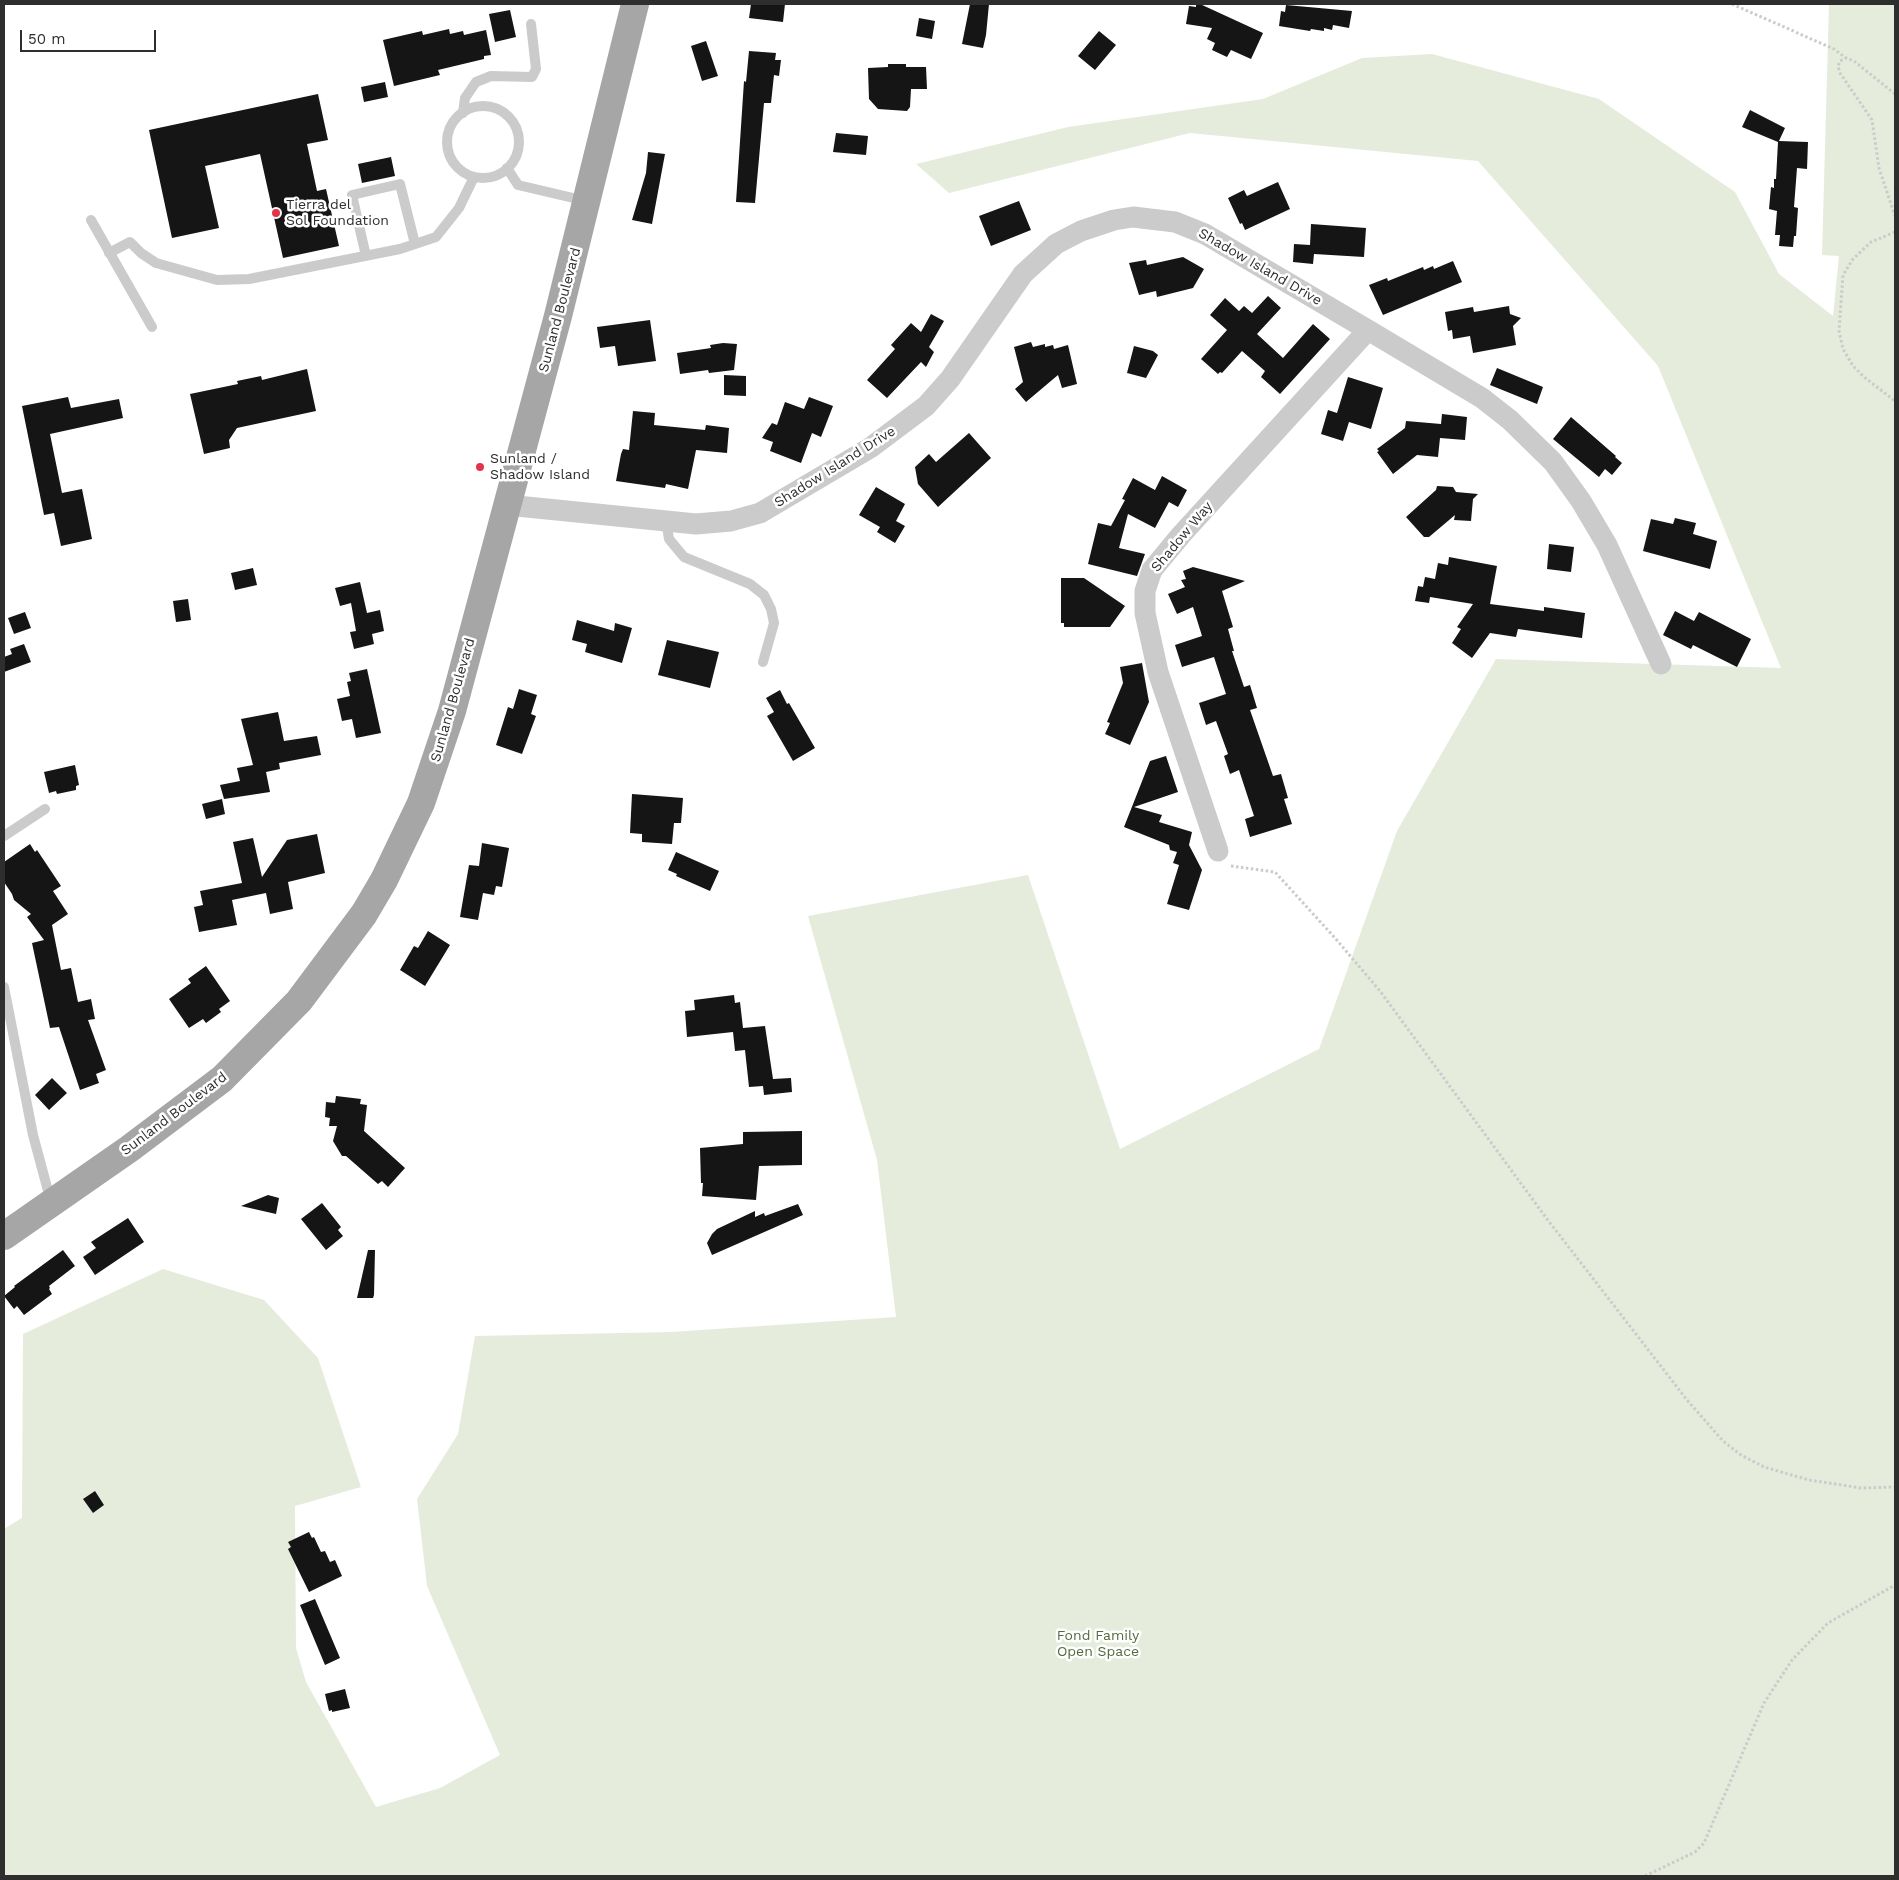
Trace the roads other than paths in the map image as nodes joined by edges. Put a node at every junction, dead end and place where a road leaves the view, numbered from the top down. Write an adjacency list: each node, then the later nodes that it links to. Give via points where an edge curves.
1 (635, 4): 6 (main road, Sunland Boulevard)
2 (531, 24): 3 (lane, via 536,69 532,77 491,76 476,82 465,98)
3 (463, 113): 4 (lane, via 485,106 507,115 518,136 518,148); 5 (lane, via 448,131 449,154 455,165)
4 (507, 168): 5 (lane, via 498,175); 6 (lane, via 518,186)
5 (474, 177): 8 (lane, via 459,208 436,237)
6 (587, 201): 13 (main road, Sunland Boulevard)
7 (91, 220): 9 (lane)
8 (415, 244): 10 (lane); 10 (lane, via 400,184 352,195)
9 (109, 253): 10 (lane, via 130,242 156,263 217,280 249,279); 11 (lane)
10 (366, 256)
11 (152, 327)
12 (1368, 330): 14 (street, Shadow Island Drive, via 1205,234 1174,222 1133,218 1114,220 1081,231 1056,244 1040,258 1024,274 950,379 926,406 870,448 760,513 722,522); 16 (street, Shadow Island Drive, via 1482,398 1553,462 1607,545); 19 (street, Shadow Way, via 1180,535 1152,570 1145,591 1145,613 1158,672)
13 (507, 505): 14 (street, Shadow Island Drive); 21 (main road, Sunland Boulevard, via 435,764 408,831 364,914 299,1001 222,1079)
14 (666, 521): 15 (lane, via 669,539 684,557 750,584 764,595 774,623)
15 (762, 662)
16 (1661, 664)
17 (45, 809): 18 (lane)
18 (4, 836)
19 (1218, 851)
20 (4, 987): 21 (lane, via 33,1135)
21 (52, 1203): 22 (main road, Sunland Boulevard)
22 (4, 1236)

